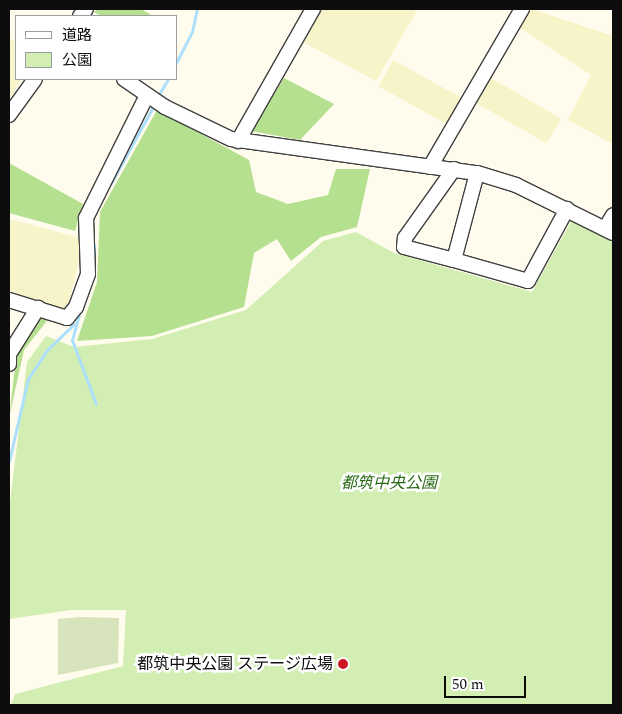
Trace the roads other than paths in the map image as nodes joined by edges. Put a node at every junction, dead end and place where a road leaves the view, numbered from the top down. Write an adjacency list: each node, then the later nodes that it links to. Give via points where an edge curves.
1 (313, 9): 7 (street)
2 (522, 9): 8 (street)
3 (34, 80): 6 (street)
4 (125, 80): 5 (street)
5 (147, 95): 7 (street, via 200,126); 16 (street, via 86,218 89,263 82,297 67,318)
6 (9, 115)
7 (238, 141): 8 (street)
8 (430, 167): 9 (street)
9 (454, 169): 10 (street); 14 (street, via 405,238 404,247)
10 (478, 173): 11 (street); 14 (street)
11 (567, 209): 13 (street); 14 (street, via 528,281)
12 (613, 215): 13 (street)
13 (609, 231)
14 (454, 260)
15 (9, 300): 16 (street)
16 (38, 308): 17 (street)
17 (10, 355)

